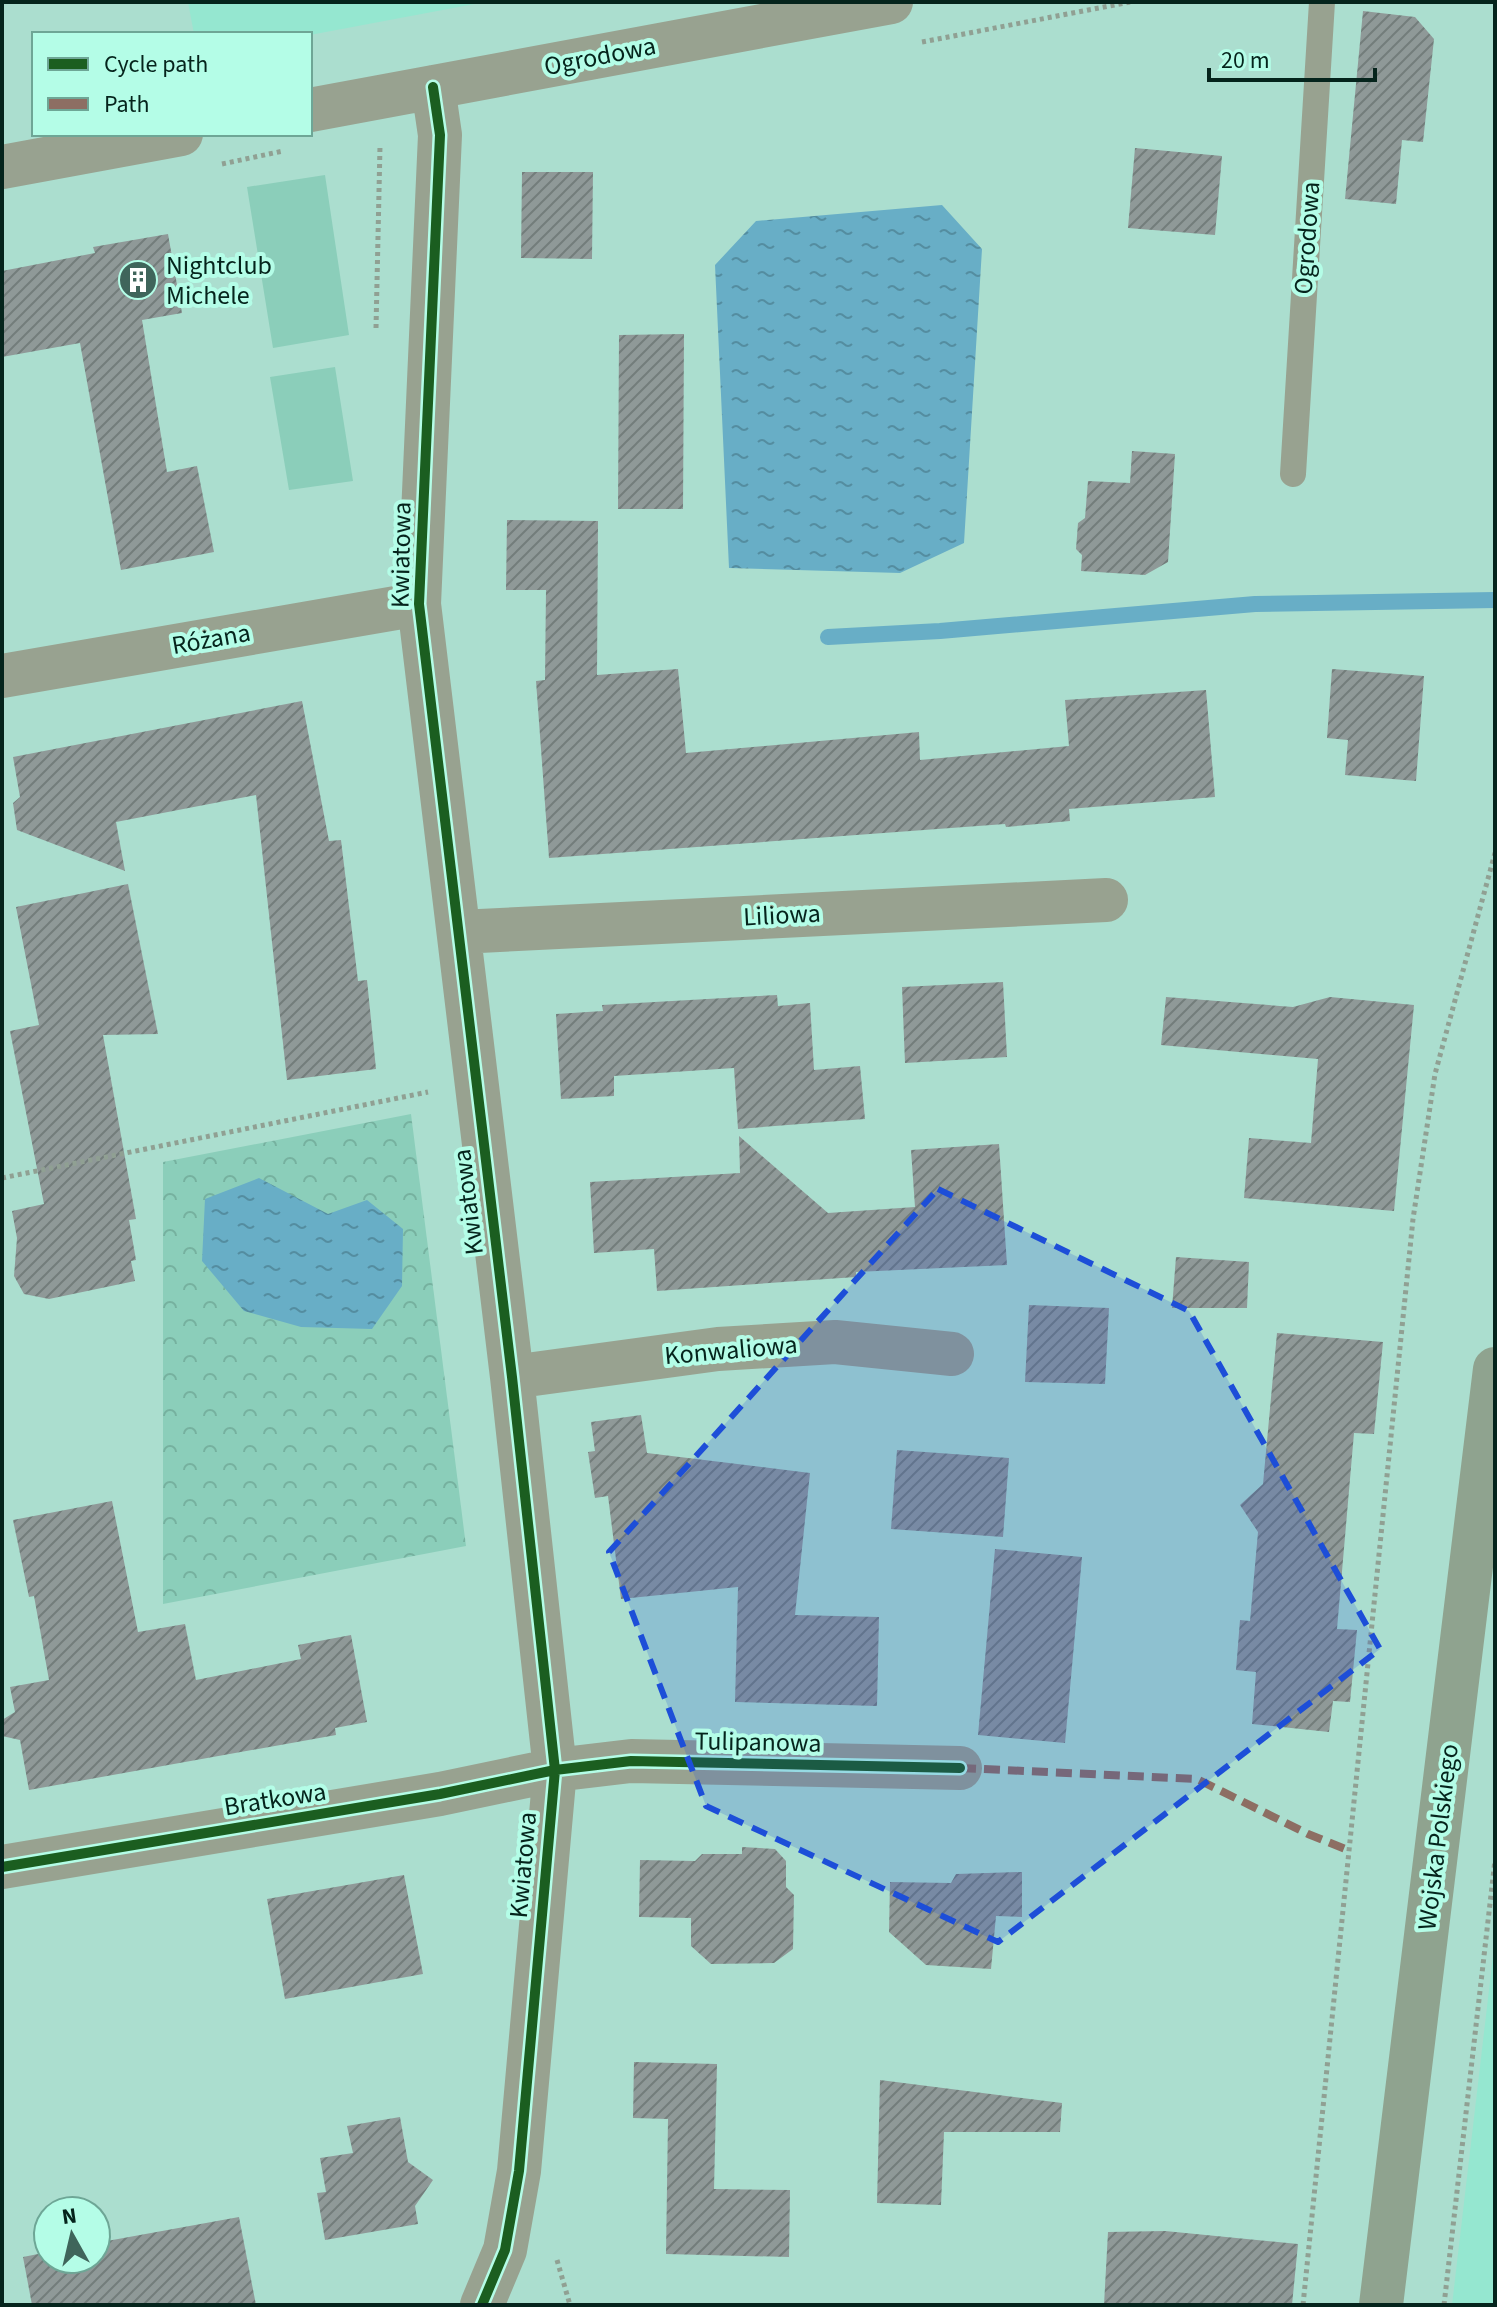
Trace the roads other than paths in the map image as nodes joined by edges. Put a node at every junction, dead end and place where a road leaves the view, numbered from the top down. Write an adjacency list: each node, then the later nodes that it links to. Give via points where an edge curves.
1 (891, 2): 3 (street, Ogrodowa)
2 (1322, 2): 7 (lane, Ogrodowa)
3 (433, 87): 4 (street, Ogrodowa); 8 (street, Kwiatowa, via 440,135)
4 (312, 110)
5 (170, 136): 6 (street)
6 (2, 167)
7 (1293, 474)
8 (419, 604): 9 (street, Różana); 11 (street, Kwiatowa)
9 (2, 676)
10 (1106, 900): 11 (street, Liliowa)
11 (459, 932): 14 (street, Kwiatowa)
12 (952, 1354): 14 (street, Konwaliowa, via 835,1342 718,1349)
13 (1495, 1369): 19 (main road, Wojska Polskiego)
14 (512, 1377): 16 (street, Kwiatowa)
15 (960, 1768): 16 (street, Tulipanowa, via 631,1761)
16 (555, 1770): 17 (street, Bratkowa); 18 (street, Kwiatowa, via 519,2171 505,2250)
17 (2, 1867)
18 (482, 2305)
19 (1381, 2305)

